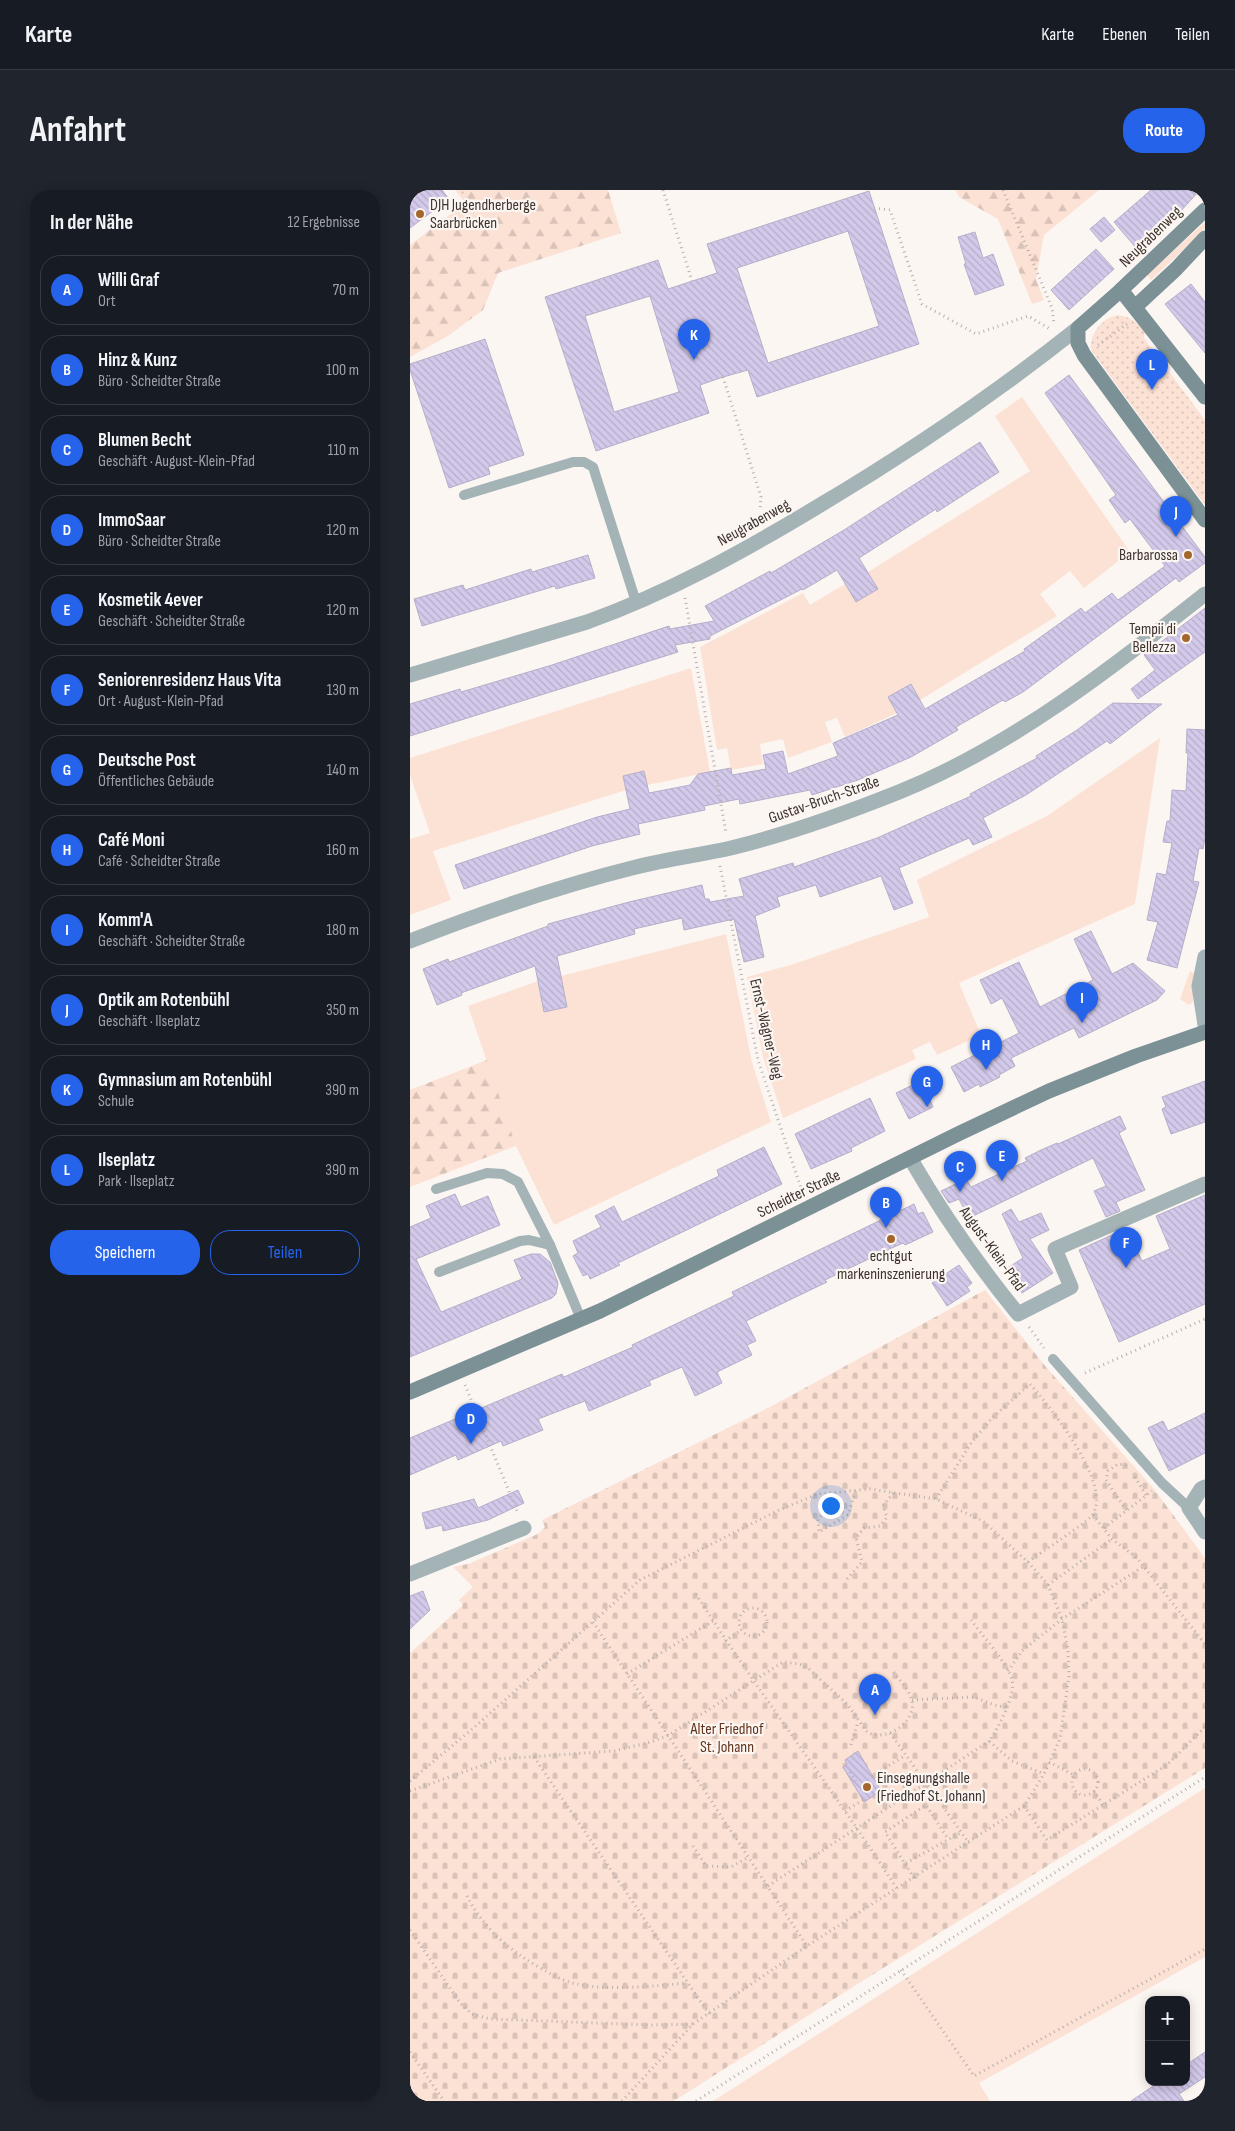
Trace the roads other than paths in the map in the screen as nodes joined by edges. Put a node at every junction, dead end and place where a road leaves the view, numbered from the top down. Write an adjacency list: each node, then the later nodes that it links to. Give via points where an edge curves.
1 (1205, 210): 3 (main road, Neugrabenweg)
2 (1205, 238): 4 (main road)
3 (1121, 290): 4 (main road); 5 (main road, Neugrabenweg)
4 (1134, 313): 6 (main road)
5 (1078, 328): 8 (main road, via 1078,343 1084,355); 10 (street, Neugrabenweg, via 974,407 888,465 772,534 682,582)
6 (1205, 397)
7 (464, 495): 10 (lane, via 573,462 584,462 593,467)
8 (1205, 520)
9 (1205, 594): 12 (street, Gustav-Bruch-Straße, via 1128,655 1014,734 902,791 780,835 581,882)
10 (636, 602): 11 (street, Neugrabenweg, via 587,622)
11 (410, 675)
12 (410, 941)
13 (1205, 957): 14 (street, via 1199,986)
14 (1205, 1025)
15 (1205, 1032): 16 (main road, Scheidter Straße, via 1080,1078)
16 (910, 1158): 17 (street, August-Klein-Pfad, via 988,1278 1018,1314 1071,1287 1055,1249); 21 (main road, Scheidter Straße)
17 (1205, 1184)
18 (436, 1189): 19 (lane, via 479,1175 503,1174 518,1182)
19 (550, 1245): 20 (lane, via 520,1241); 21 (lane)
20 (440, 1272)
21 (581, 1320): 23 (main road, Scheidter Straße)
22 (1052, 1358): 25 (lane, via 1162,1483)
23 (410, 1392)
24 (1205, 1487): 25 (street)
25 (1189, 1508): 27 (street)
26 (524, 1528): 28 (street)
27 (1205, 1532)
28 (410, 1574)

